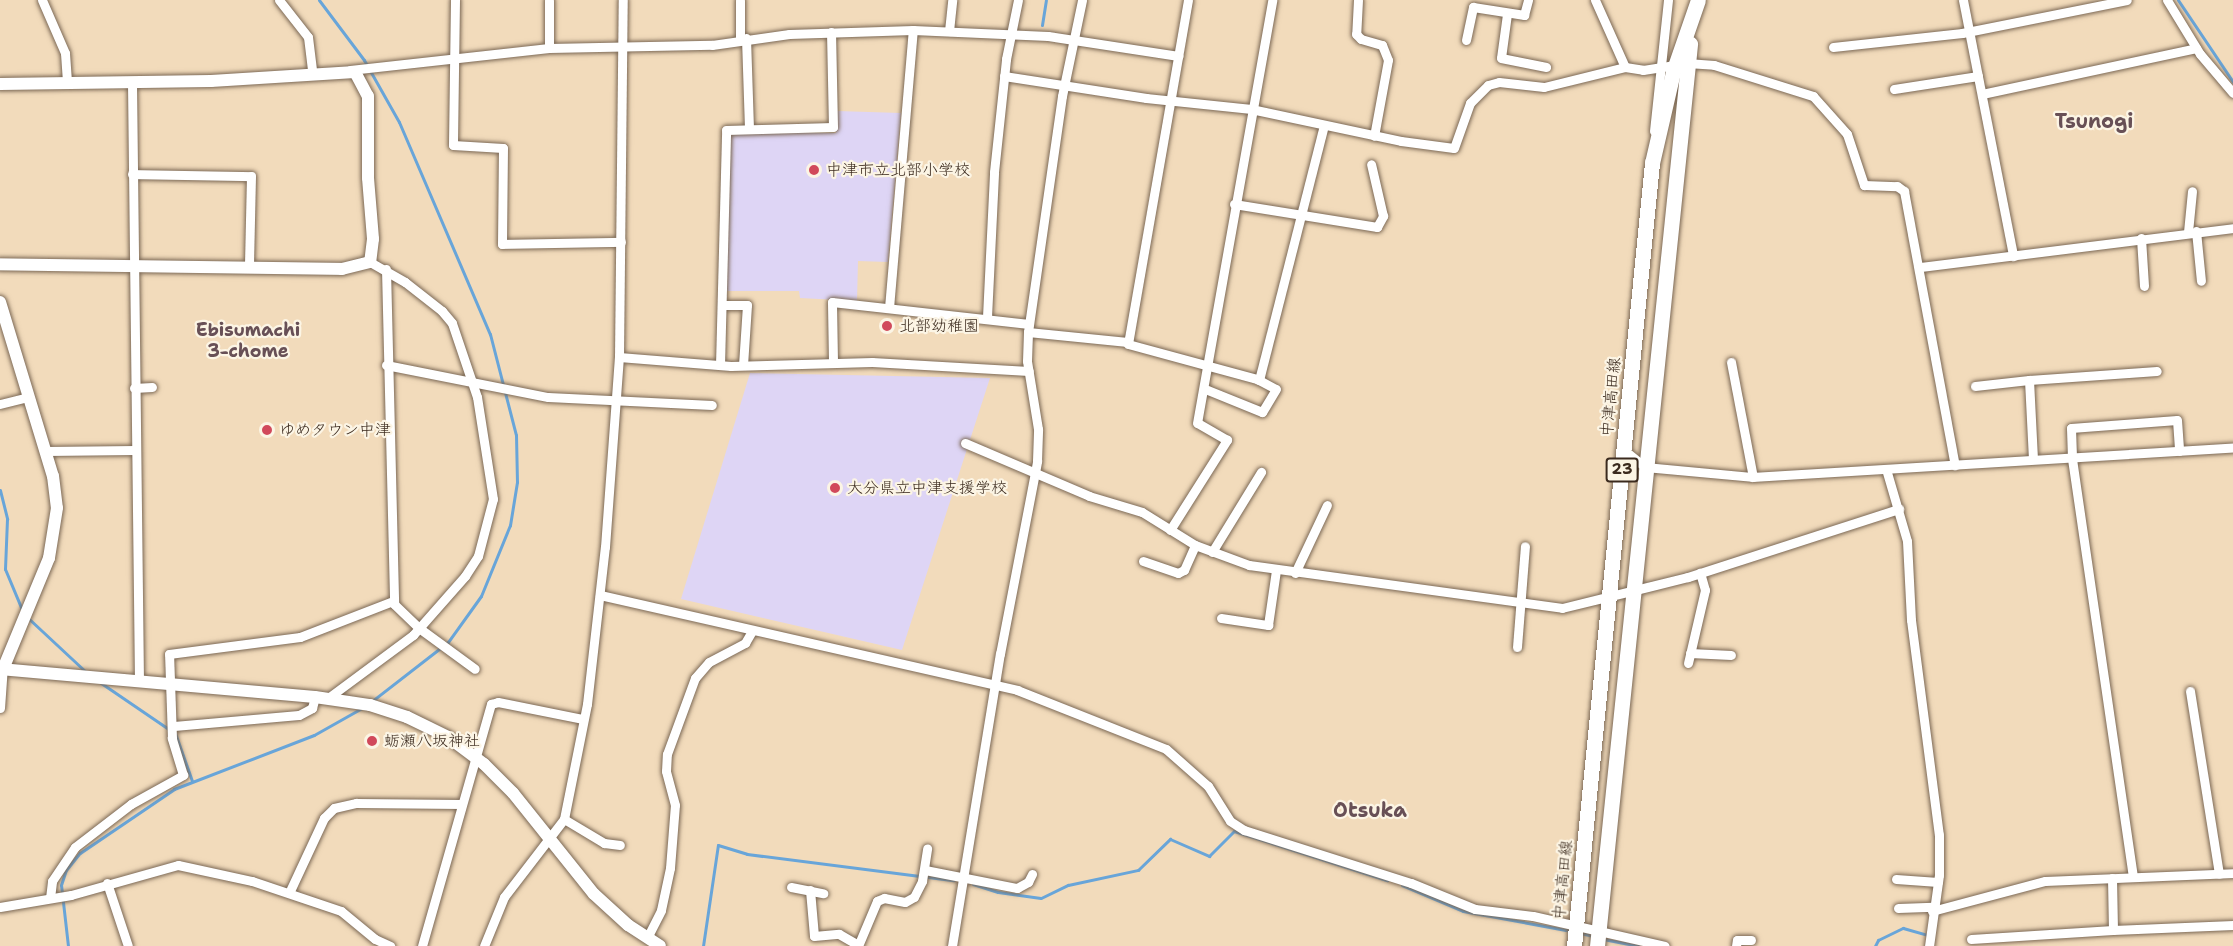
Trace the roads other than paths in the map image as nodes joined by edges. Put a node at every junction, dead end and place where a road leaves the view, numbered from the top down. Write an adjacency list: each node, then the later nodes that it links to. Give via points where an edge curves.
1 (42, 0): 46 (street, via 65,53)
2 (279, 0): 40 (street, via 308,37)
3 (455, 0): 34 (street)
4 (549, 0): 31 (street)
5 (623, 0): 29 (street)
6 (740, 0): 26 (street)
7 (952, 0): 22 (street)
8 (1018, 0): 25 (street)
9 (1082, 0): 28 (street)
10 (1188, 0): 33 (street)
11 (1272, 0): 51 (street)
12 (1358, 0): 54 (street, via 1356,34 1382,45 1388,60)
13 (1528, 0): 20 (street, via 1527,14)
14 (1595, 0): 37 (street)
15 (1668, 0): 38 (street)
16 (1698, 0): 35 (main road, 中津高田線 / 23)
17 (1963, 0): 23 (street)
18 (2127, 0): 23 (street)
19 (2167, 0): 32 (street)
20 (1507, 14): 27 (street, via 1473,7); 36 (street, via 1501,58)
21 (913, 30): 22 (street); 24 (street); 76 (street)
22 (949, 31): 25 (street)
23 (1970, 31): 30 (street); 42 (street)
24 (831, 32): 26 (street); 53 (street, via 833,128)
25 (1011, 34): 28 (street); 41 (street)
26 (743, 38): 29 (street, via 712,45); 53 (street)
27 (1466, 40)
28 (1074, 41): 33 (street); 44 (street)
29 (624, 46): 31 (street); 64 (street)
30 (1833, 47)
31 (549, 48): 34 (street)
32 (2196, 48): 48 (street, via 2220,82); 49 (street)
33 (1178, 56): 50 (street)
34 (452, 58): 39 (street); 64 (street, via 453,145 503,148 502,244)
35 (1682, 64): 38 (street); 56 (main road, 中津高田線 / 23); 70 (street, via 1720,66 1816,98 1847,134 1864,185 1897,186 1904,191); 109 (main road, 中津高田線 / 23)
36 (1546, 67)
37 (1625, 67): 38 (street); 54 (street, via 1584,74 1550,86 1499,82 1488,85 1470,103 1454,148)
38 (1660, 68): 56 (street)
39 (345, 71): 40 (street); 66 (street, via 358,74 368,96 373,239)
40 (313, 75): 43 (street)
41 (1004, 76): 44 (street); 77 (street, via 993,185)
42 (1978, 76): 47 (street); 49 (street)
43 (132, 83): 46 (street); 57 (street)
44 (1065, 83): 50 (street); 78 (street)
45 (0, 84): 46 (street)
46 (67, 84)
47 (1894, 89)
48 (2233, 93)
49 (1982, 94): 65 (street)
50 (1170, 99): 51 (street); 79 (street)
51 (1251, 110): 52 (street); 59 (street)
52 (1324, 125): 54 (street); 60 (street)
53 (749, 127): 75 (street, via 726,130)
54 (1374, 136)
55 (1371, 164): 60 (street, via 1383,216 1380,226)
56 (1652, 164): 103 (main road, 中津高田線 / 23)
57 (132, 174): 68 (street); 69 (street, via 252,176)
58 (2192, 190): 62 (street)
59 (1234, 204): 60 (street); 86 (street)
60 (1300, 215): 89 (street)
61 (2233, 228): 62 (street)
62 (2192, 232): 63 (street); 72 (street)
63 (2141, 238): 65 (street); 73 (street)
64 (621, 242): 80 (street)
65 (2013, 256): 70 (street)
66 (370, 262): 69 (street, via 342,269); 71 (street)
67 (0, 264): 68 (street)
68 (132, 264): 69 (street); 94 (street)
69 (249, 266)
70 (1921, 267): 108 (street)
71 (386, 268): 83 (street); 91 (street, via 448,317)
72 (2201, 281)
73 (2144, 286)
74 (0, 302): 96 (street)
75 (722, 305): 84 (street); 85 (street, via 747,305)
76 (889, 308): 77 (street); 81 (street, via 832,302)
77 (987, 317): 78 (street)
78 (1029, 328): 79 (street); 87 (street)
79 (1128, 342): 86 (street, via 1132,348)
80 (619, 357): 84 (street); 97 (street)
81 (833, 361): 85 (street); 87 (street)
82 (1731, 362): 113 (street)
83 (386, 365): 91 (street); 127 (street)
84 (720, 365): 85 (street)
85 (742, 365)
86 (1207, 366): 89 (street); 95 (street)
87 (1029, 371): 112 (street, via 1038,436)
88 (2157, 371): 90 (street)
89 (1259, 380): 95 (street, via 1276,389 1266,412)
90 (2029, 380): 92 (street); 107 (street)
91 (472, 381): 97 (street, via 528,394); 130 (street, via 492,483 491,512 474,563)
92 (1975, 386)
93 (152, 387): 94 (street)
94 (134, 388): 102 (street)
95 (1204, 389): 116 (street, via 1197,423 1227,441)
96 (29, 397): 98 (street); 104 (street)
97 (615, 401): 99 (street); 125 (street)
98 (0, 404)
99 (712, 405)
100 (965, 443): 112 (street)
101 (2233, 448): 105 (street)
102 (135, 450): 104 (street); 136 (street)
103 (1624, 450): 109 (street); 126 (main road, 中津高田線 / 23)
104 (46, 451): 134 (street, via 57,497 56,533)
105 (2179, 451): 106 (street); 106 (street, via 2177,420 2071,428)
106 (2072, 457): 107 (street); 155 (street)
107 (2033, 459): 108 (street)
108 (1954, 465): 110 (street)
109 (1645, 467): 113 (street); 124 (main road, 中津高田線 / 23)
110 (1886, 469): 113 (street); 115 (street)
111 (1261, 472): 119 (street)
112 (1035, 474): 116 (street, via 1136,510); 138 (street)
113 (1753, 477)
114 (1327, 505): 122 (street)
115 (1899, 509): 123 (street); 158 (street, via 1907,541 1911,620 1937,823)
116 (1170, 530): 117 (street)
117 (1195, 545): 119 (street); 120 (street, via 1184,570 1178,573)
118 (1525, 546): 128 (street)
119 (1212, 552): 121 (street)
120 (1143, 561)
121 (1276, 570): 122 (street); 129 (street, via 1268,625)
122 (1295, 573): 128 (street)
123 (1700, 573): 124 (street); 133 (street, via 1705,590 1689,658)
124 (1632, 593): 126 (street); 172 (main road, 中津高田線 / 23)
125 (600, 595): 131 (street); 142 (street)
126 (1609, 598): 128 (street, via 1562,608); 168 (main road, 中津高田線 / 23)
127 (393, 601): 130 (street, via 400,613); 137 (street, via 300,637 169,654)
128 (1521, 601): 132 (street)
129 (1221, 618)
130 (419, 628): 135 (street); 140 (street)
131 (752, 631): 138 (street); 171 (street, via 745,642 709,662 695,678 667,754 666,771 675,805 670,868 661,910)
132 (1517, 647)
133 (1731, 655)
134 (1, 669): 136 (street); 141 (street)
135 (476, 669)
136 (139, 681): 137 (street)
137 (171, 684): 140 (street); 143 (street)
138 (996, 684): 154 (street); 168 (street, via 1161,746 1208,786 1230,820 1245,830 1411,883 1459,904)
139 (2190, 691): 153 (street)
140 (322, 698): 143 (street, via 299,715); 144 (street, via 407,717)
141 (0, 708)
142 (583, 719): 144 (street, via 494,702); 146 (street)
143 (174, 726): 164 (street, via 172,738 183,775 131,804 75,847 52,881)
144 (475, 756): 145 (street); 147 (street, via 513,793)
145 (462, 804): 163 (street, via 356,803 334,808 324,818); 177 (street)
146 (564, 819): 147 (street); 148 (street, via 604,843)
147 (549, 839): 171 (street, via 594,894); 178 (street, via 504,897)
148 (620, 845)
149 (927, 848): 150 (street)
150 (925, 870): 154 (street); 180 (street, via 910,901 877,901)
151 (2233, 873): 153 (street)
152 (1032, 874): 154 (street, via 1029,882 1017,888)
153 (2219, 874): 155 (street)
154 (964, 875): 181 (street)
155 (2133, 877): 156 (street)
156 (2112, 878): 167 (street, via 2045,881); 170 (street)
157 (1896, 879): 158 (street)
158 (1938, 882): 167 (street)
159 (107, 883): 163 (street, via 178,866); 164 (street); 175 (street)
160 (791, 887): 161 (street)
161 (810, 890): 162 (street); 180 (street, via 814,936 839,934)
162 (824, 892)
163 (290, 893): 176 (street, via 341,911 375,939)
164 (52, 898): 165 (street)
165 (0, 907)
166 (1898, 908): 167 (street)
167 (1933, 909): 185 (street)
168 (1576, 925): 172 (street); 182 (main road, 中津高田線 / 23)
169 (2233, 925): 170 (street)
170 (2113, 930): 173 (street)
171 (647, 938): 179 (street)
172 (1597, 939): 183 (street)
173 (1971, 939)
174 (1751, 940): 184 (street, via 1737,940)
175 (128, 946)
176 (390, 946)
177 (422, 946)
178 (484, 946)
179 (660, 946)
180 (858, 946)
181 (952, 946)
182 (1574, 946)
183 (1665, 946)
184 (1736, 946)
185 (1929, 946)

